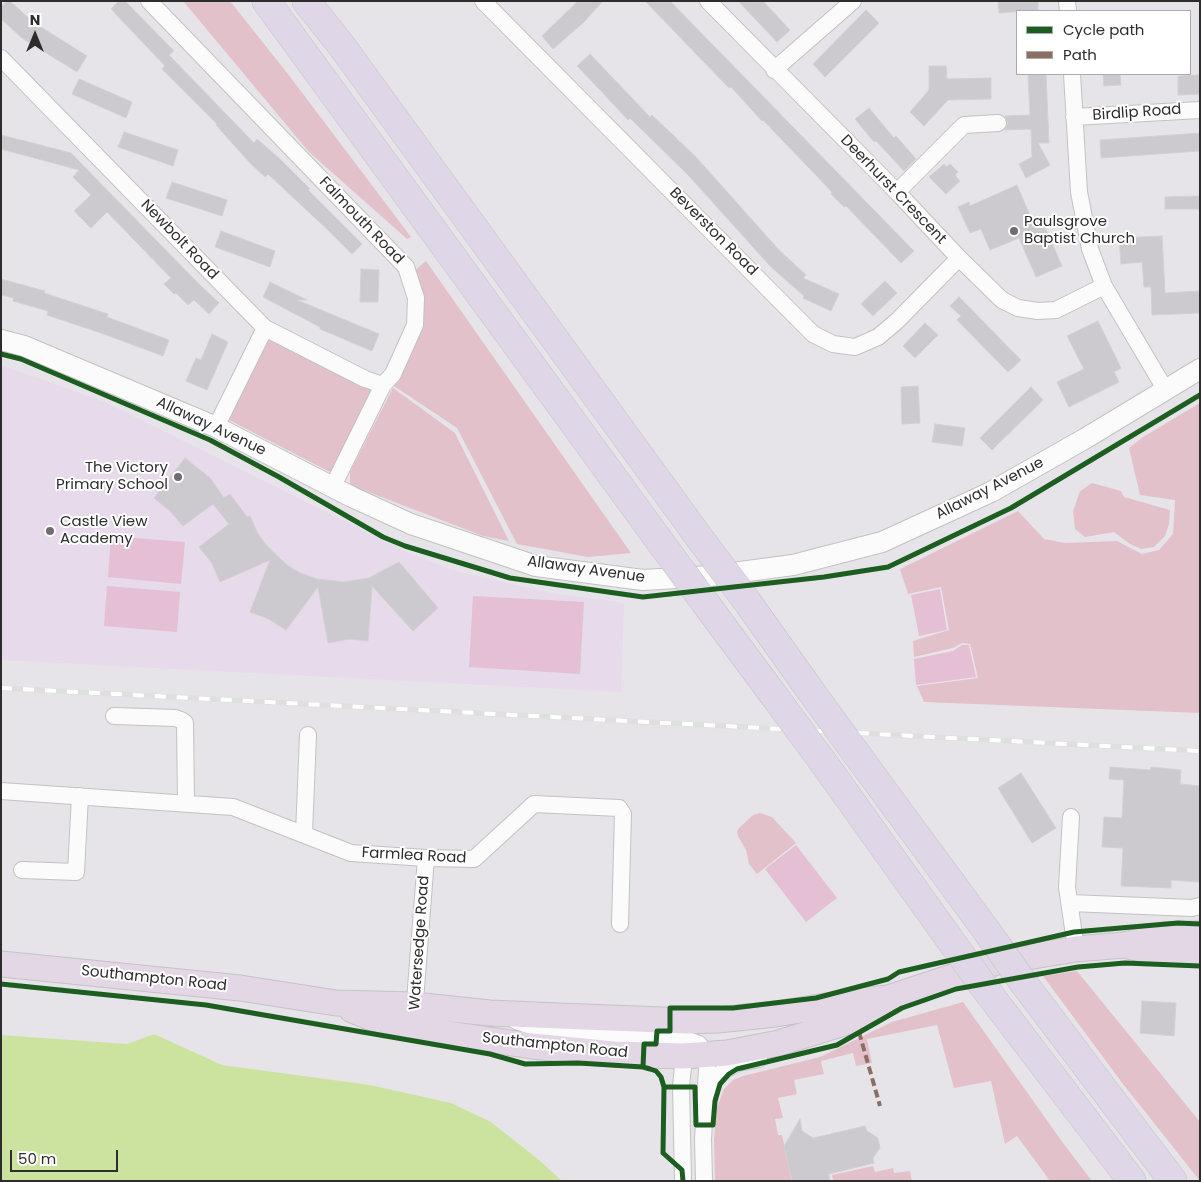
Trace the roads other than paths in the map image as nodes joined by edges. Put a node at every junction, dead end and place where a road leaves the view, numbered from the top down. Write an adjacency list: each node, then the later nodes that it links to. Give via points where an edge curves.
1 (149, 1): 19 (street, Falmouth Road, via 406,267 416,298 415,325 392,374)
2 (266, 1): 49 (highway, bridge, via 990,995)
3 (306, 1): 50 (highway, bridge, via 1025,984)
4 (483, 1): 14 (street, Beverston Road, via 813,334 833,344 855,347 878,337)
5 (708, 1): 8 (street, Deerhurst Crescent)
6 (853, 1): 8 (street)
7 (1, 58): 16 (street, Newbolt Road)
8 (774, 70): 13 (street, Deerhurst Crescent)
9 (1072, 75): 11 (street)
10 (1200, 110): 11 (street, Birdlip Road)
11 (1074, 117): 15 (street, via 1079,192 1090,249)
12 (998, 123): 13 (street, via 964,125)
13 (897, 192): 14 (street, Deerhurst Crescent)
14 (959, 258): 15 (street, Deerhurst Crescent, via 1002,300 1018,308 1056,310)
15 (1104, 286): 20 (street)
16 (265, 328): 19 (street, Newbolt Road); 21 (street)
17 (1, 340): 21 (street, Allaway Avenue, via 24,346)
18 (1200, 369): 20 (street, Allaway Avenue)
19 (383, 385): 22 (street, Falmouth Road)
20 (1165, 390): 22 (street, Allaway Avenue, via 990,492 882,542 793,564 710,576 643,580 536,566 411,524)
21 (216, 427): 22 (street, Allaway Avenue)
22 (333, 486)
23 (114, 716): 27 (street, via 175,718 185,723)
24 (308, 735): 29 (street)
25 (1, 791): 26 (street, Farmlea Road)
26 (80, 796): 27 (street, Farmlea Road); 31 (street, via 76,872)
27 (186, 804): 29 (street, Farmlea Road, via 233,807)
28 (1071, 817): 32 (street, via 1067,887)
29 (304, 834): 30 (street, Farmlea Road, via 351,853)
30 (426, 858): 34 (street, Farmlea Road, via 474,859 534,804 619,808 623,814); 42 (street, Watersedge Road)
31 (22, 870)
32 (1070, 903): 33 (street); 37 (street)
33 (1200, 906)
34 (620, 924)
35 (1192, 936): 36 (main road, Southampton Road, via 1163,935)
36 (1124, 945): 37 (main road, Southampton Road); 38 (main road, Southampton Road, via 1162,953)
37 (1076, 948): 40 (main road, Southampton Road, via 997,962)
38 (1200, 954)
39 (1, 964): 42 (main road, Southampton Road, via 240,988)
40 (888, 998): 43 (main road, Southampton Road); 44 (main road, Southampton Road, via 863,1017)
41 (490, 1013): 42 (main road, Southampton Road); 43 (main road, Southampton Road, via 625,1020); 45 (street, via 539,1029)
42 (414, 1017): 45 (main road, Southampton Road, via 567,1050 624,1055)
43 (718, 1020): 45 (street, via 696,1031)
44 (810, 1034): 45 (main road, Southampton Road, via 750,1049); 46 (street, via 782,1052 731,1066 718,1076)
45 (692, 1050): 46 (street); 47 (street, via 681,1086)
46 (706, 1094): 48 (street)
47 (683, 1181)
48 (704, 1181)
49 (1132, 1181)
50 (1173, 1181)

